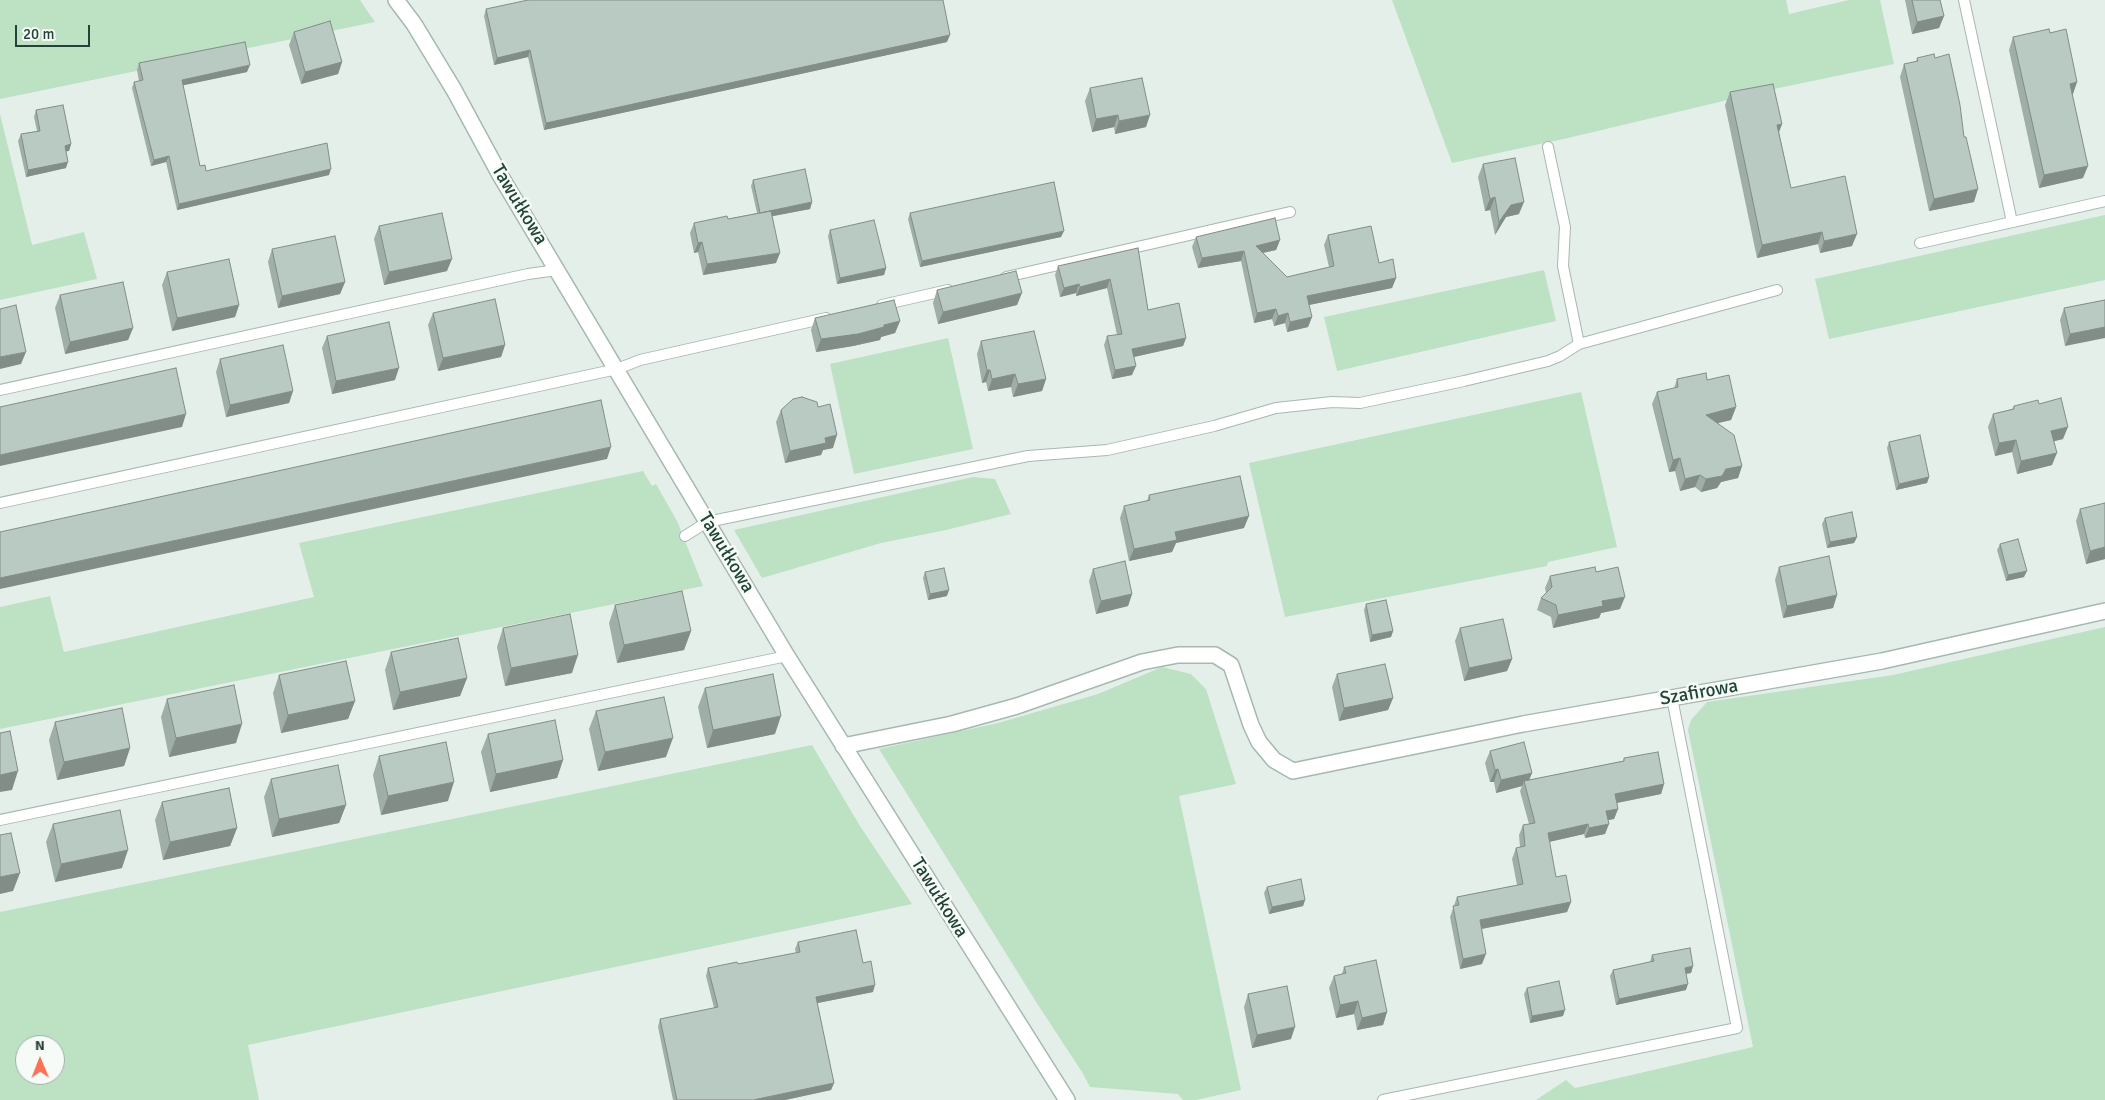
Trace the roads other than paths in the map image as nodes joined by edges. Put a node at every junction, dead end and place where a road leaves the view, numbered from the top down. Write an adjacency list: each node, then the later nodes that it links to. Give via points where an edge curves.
1 (396, 0): 8 (street, Tawułkowa, via 454,90 500,175)
2 (1964, 0): 6 (lane)
3 (1548, 147): 14 (lane, via 1565,227 1563,266)
4 (2105, 202): 6 (lane)
5 (1290, 212): 9 (lane)
6 (2012, 222): 7 (lane)
7 (1920, 243)
8 (558, 270): 15 (street, Tawułkowa); 16 (lane)
9 (999, 278)
10 (960, 287): 12 (lane)
11 (1777, 290): 14 (lane)
12 (873, 307)
13 (834, 316): 15 (lane, via 640,360)
14 (1579, 344): 18 (lane, via 1548,362 1360,403 1332,402 1276,408 1214,426 1107,450 1028,456)
15 (616, 369): 17 (lane); 18 (street, Tawułkowa)
16 (0, 390)
17 (0, 503)
18 (707, 522): 19 (lane); 21 (street, Tawułkowa)
19 (686, 536)
20 (2105, 611): 22 (street, Szafirowa, via 1882,661)
21 (787, 656): 23 (street, Tawułkowa); 24 (lane)
22 (1672, 698): 23 (street, Szafirowa, via 1523,724 1293,771 1274,760 1259,742 1232,666 1215,655 1178,655 1142,662 1017,706 952,724); 26 (lane, via 1737,1028)
23 (843, 746): 25 (street, Tawułkowa)
24 (0, 820)
25 (1067, 1100)
26 (1383, 1100)

